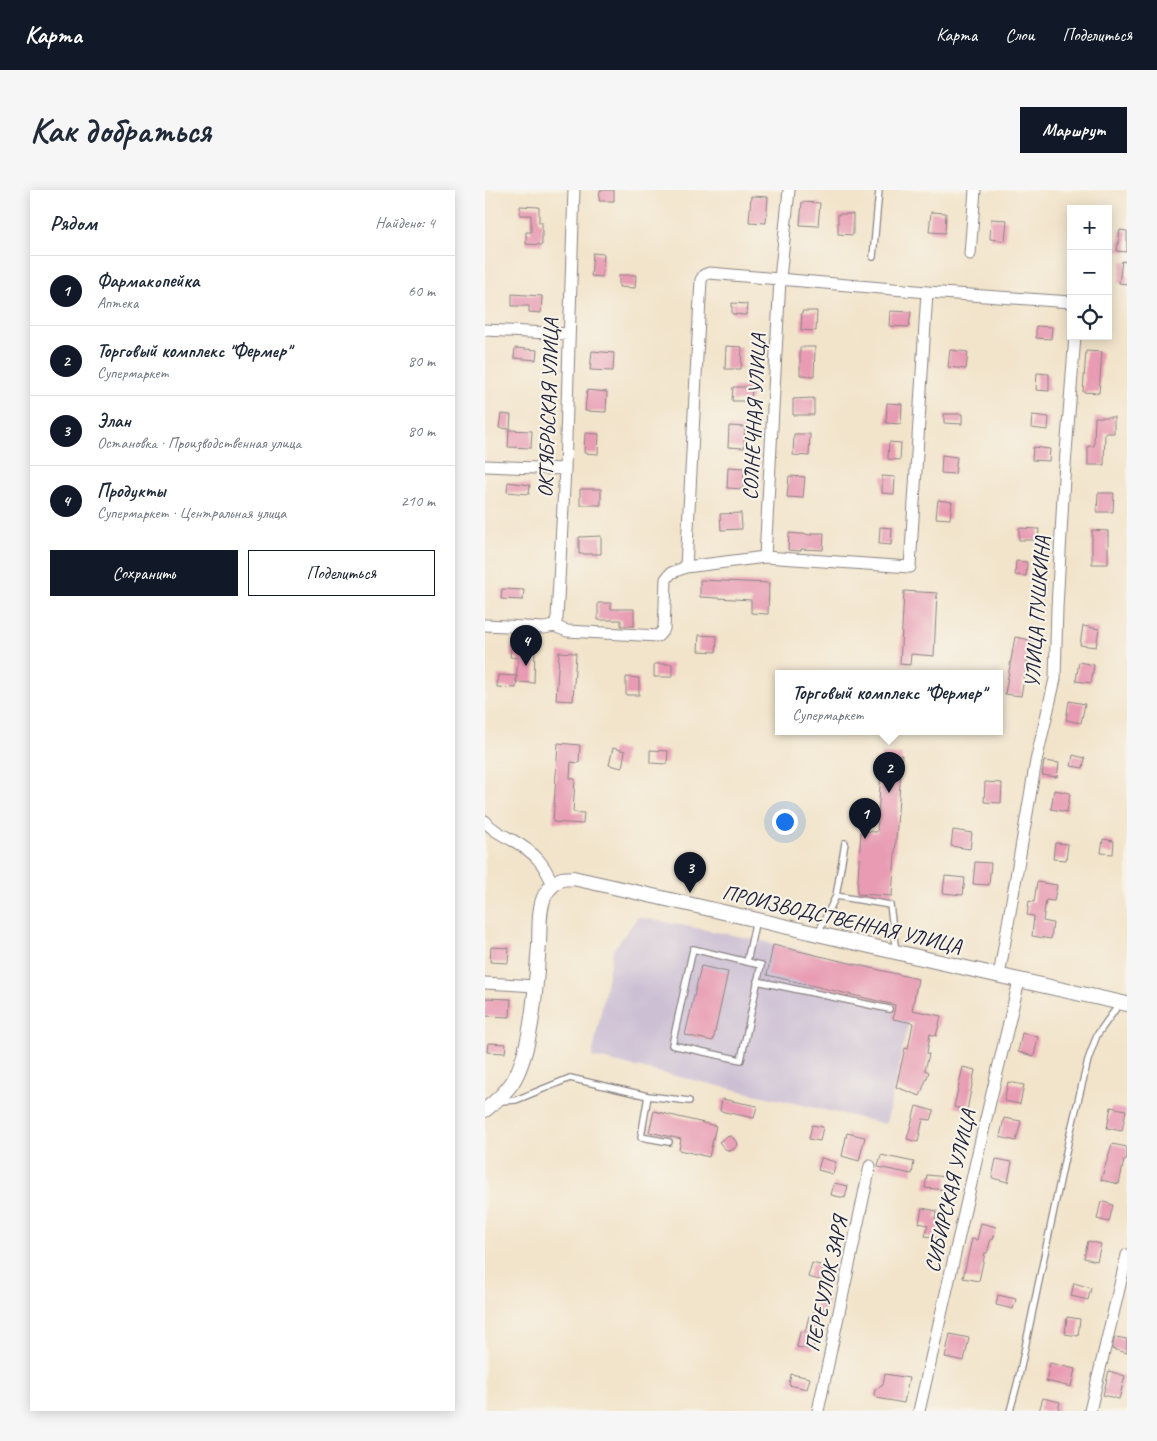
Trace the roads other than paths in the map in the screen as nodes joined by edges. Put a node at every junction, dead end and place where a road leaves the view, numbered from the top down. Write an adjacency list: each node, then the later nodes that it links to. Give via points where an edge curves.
1 (574, 190): 11 (street, ОКТЯБРЬСКАЯ УЛИЦА)
2 (789, 190): 7 (street, СОЛНЕЧНАЯ УЛИЦА)
3 (879, 190): 6 (lane)
4 (975, 190): 5 (street)
5 (969, 254)
6 (873, 257)
7 (780, 279): 8 (street); 15 (street, СОЛНЕЧНАЯ УЛИЦА); 16 (street, via 709,273 701,280)
8 (927, 292): 9 (street); 15 (street, via 910,567)
9 (1067, 302)
10 (485, 330): 11 (street)
11 (569, 334): 14 (street, ОКТЯБРЬСКАЯ УЛИЦА)
12 (1075, 340): 27 (street, УЛИЦА ПУШКИНА, via 1064,478 1055,679 1036,762)
13 (485, 466): 14 (street)
14 (565, 469): 18 (street, ОКТЯБРЬСКАЯ УЛИЦА)
15 (765, 557): 16 (street)
16 (686, 567): 18 (street, via 671,573 666,579 664,629 658,636 567,631)
17 (485, 624): 18 (street)
18 (554, 626)
19 (487, 826): 21 (street, via 536,856)
20 (845, 843): 22 (lane)
21 (553, 885): 23 (street, ПРОИЗВОДСТВЕННАЯ УЛИЦА, via 562,879 573,878); 31 (street, via 545,894 542,907)
22 (836, 896): 24 (lane); 25 (lane, via 890,905)
23 (756, 919): 24 (street, ПРОИЗВОДСТВЕННАЯ УЛИЦА); 26 (lane)
24 (818, 933): 25 (street, ПРОИЗВОДСТВЕННАЯ УЛИЦА)
25 (896, 952): 27 (street, ПРОИЗВОДСТВЕННАЯ УЛИЦА)
26 (747, 962): 28 (lane, via 761,965); 28 (lane, via 693,949 672,1045 741,1060)
27 (999, 976): 29 (street, ПРОИЗВОДСТВЕННАЯ УЛИЦА)
28 (757, 981): 33 (lane)
29 (1019, 981): 32 (street, ПРОИЗВОДСТВЕННАЯ УЛИЦА); 42 (street, СИБИРСКАЯ УЛИЦА)
30 (485, 983): 31 (street)
31 (536, 986): 35 (street, via 521,1063 512,1082)
32 (1123, 1003): 43 (lane, via 1097,1035 1088,1060)
33 (889, 1009)
34 (648, 1096): 35 (lane, via 570,1078 516,1100); 36 (lane); 38 (lane, via 641,1137)
35 (497, 1101): 37 (street)
36 (689, 1101)
37 (485, 1110)
38 (669, 1142)
39 (870, 1166): 41 (street, ПЕРЕУЛОК ЗАРЯ)
40 (1127, 1255): 44 (street)
41 (818, 1411)
42 (919, 1411)
43 (1010, 1411)
44 (1090, 1411)

